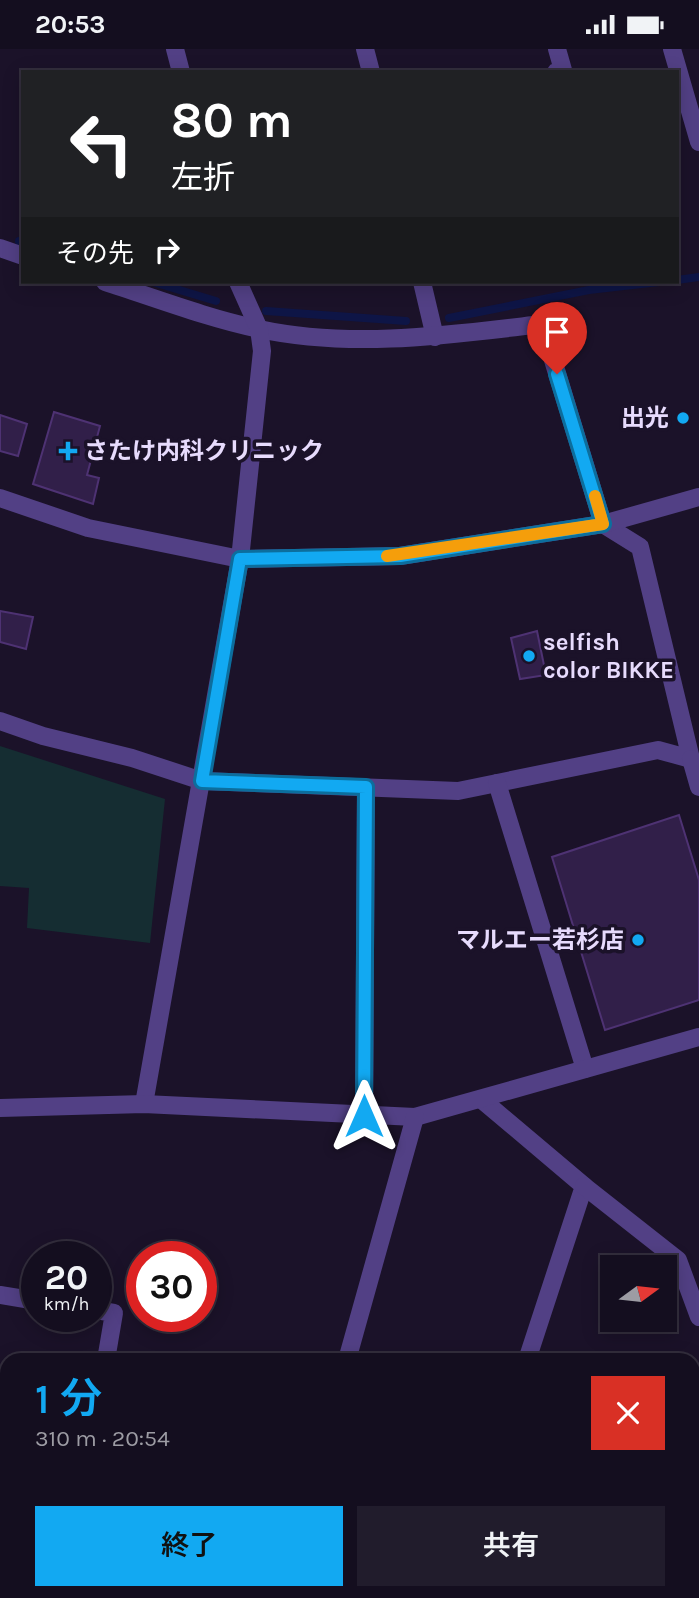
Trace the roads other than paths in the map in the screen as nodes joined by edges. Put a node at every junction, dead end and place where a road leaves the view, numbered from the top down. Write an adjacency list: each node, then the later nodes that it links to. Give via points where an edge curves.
1 (175, 49): 5 (street)
2 (365, 49): 6 (street)
3 (557, 49): 7 (street)
4 (672, 49): 8 (street)
5 (180, 70)
6 (371, 70)
7 (564, 70)
8 (678, 70)
9 (679, 73): 10 (street)
10 (699, 142)
11 (0, 248): 12 (street)
12 (21, 254)
13 (112, 284): 16 (street)
14 (239, 284): 16 (street)
15 (422, 284): 17 (street)
16 (259, 329): 17 (street, via 316,337); 21 (street, via 262,351)
17 (435, 337): 20 (street, via 542,324)
18 (699, 497): 20 (street)
19 (0, 498): 21 (street, via 88,528)
20 (603, 524): 21 (street, via 400,556); 23 (street, via 640,547)
21 (240, 559): 24 (street)
22 (0, 720): 24 (street)
23 (691, 759): 25 (street, via 659,750); 27 (street)
24 (202, 781): 26 (street); 31 (street)
25 (497, 783): 26 (street, via 458,791); 29 (street)
26 (366, 787): 33 (street)
27 (699, 787)
28 (699, 1037): 29 (street)
29 (584, 1069): 30 (street)
30 (481, 1098): 34 (street); 35 (street)
31 (144, 1104): 32 (street); 33 (street)
32 (0, 1108)
33 (364, 1116): 34 (street)
34 (415, 1117): 41 (street)
35 (584, 1186): 38 (street, via 678,1260); 42 (street)
36 (0, 1295): 37 (street)
37 (21, 1298)
38 (699, 1317)
39 (111, 1332): 40 (street)
40 (107, 1353)
41 (349, 1353)
42 (529, 1353)

